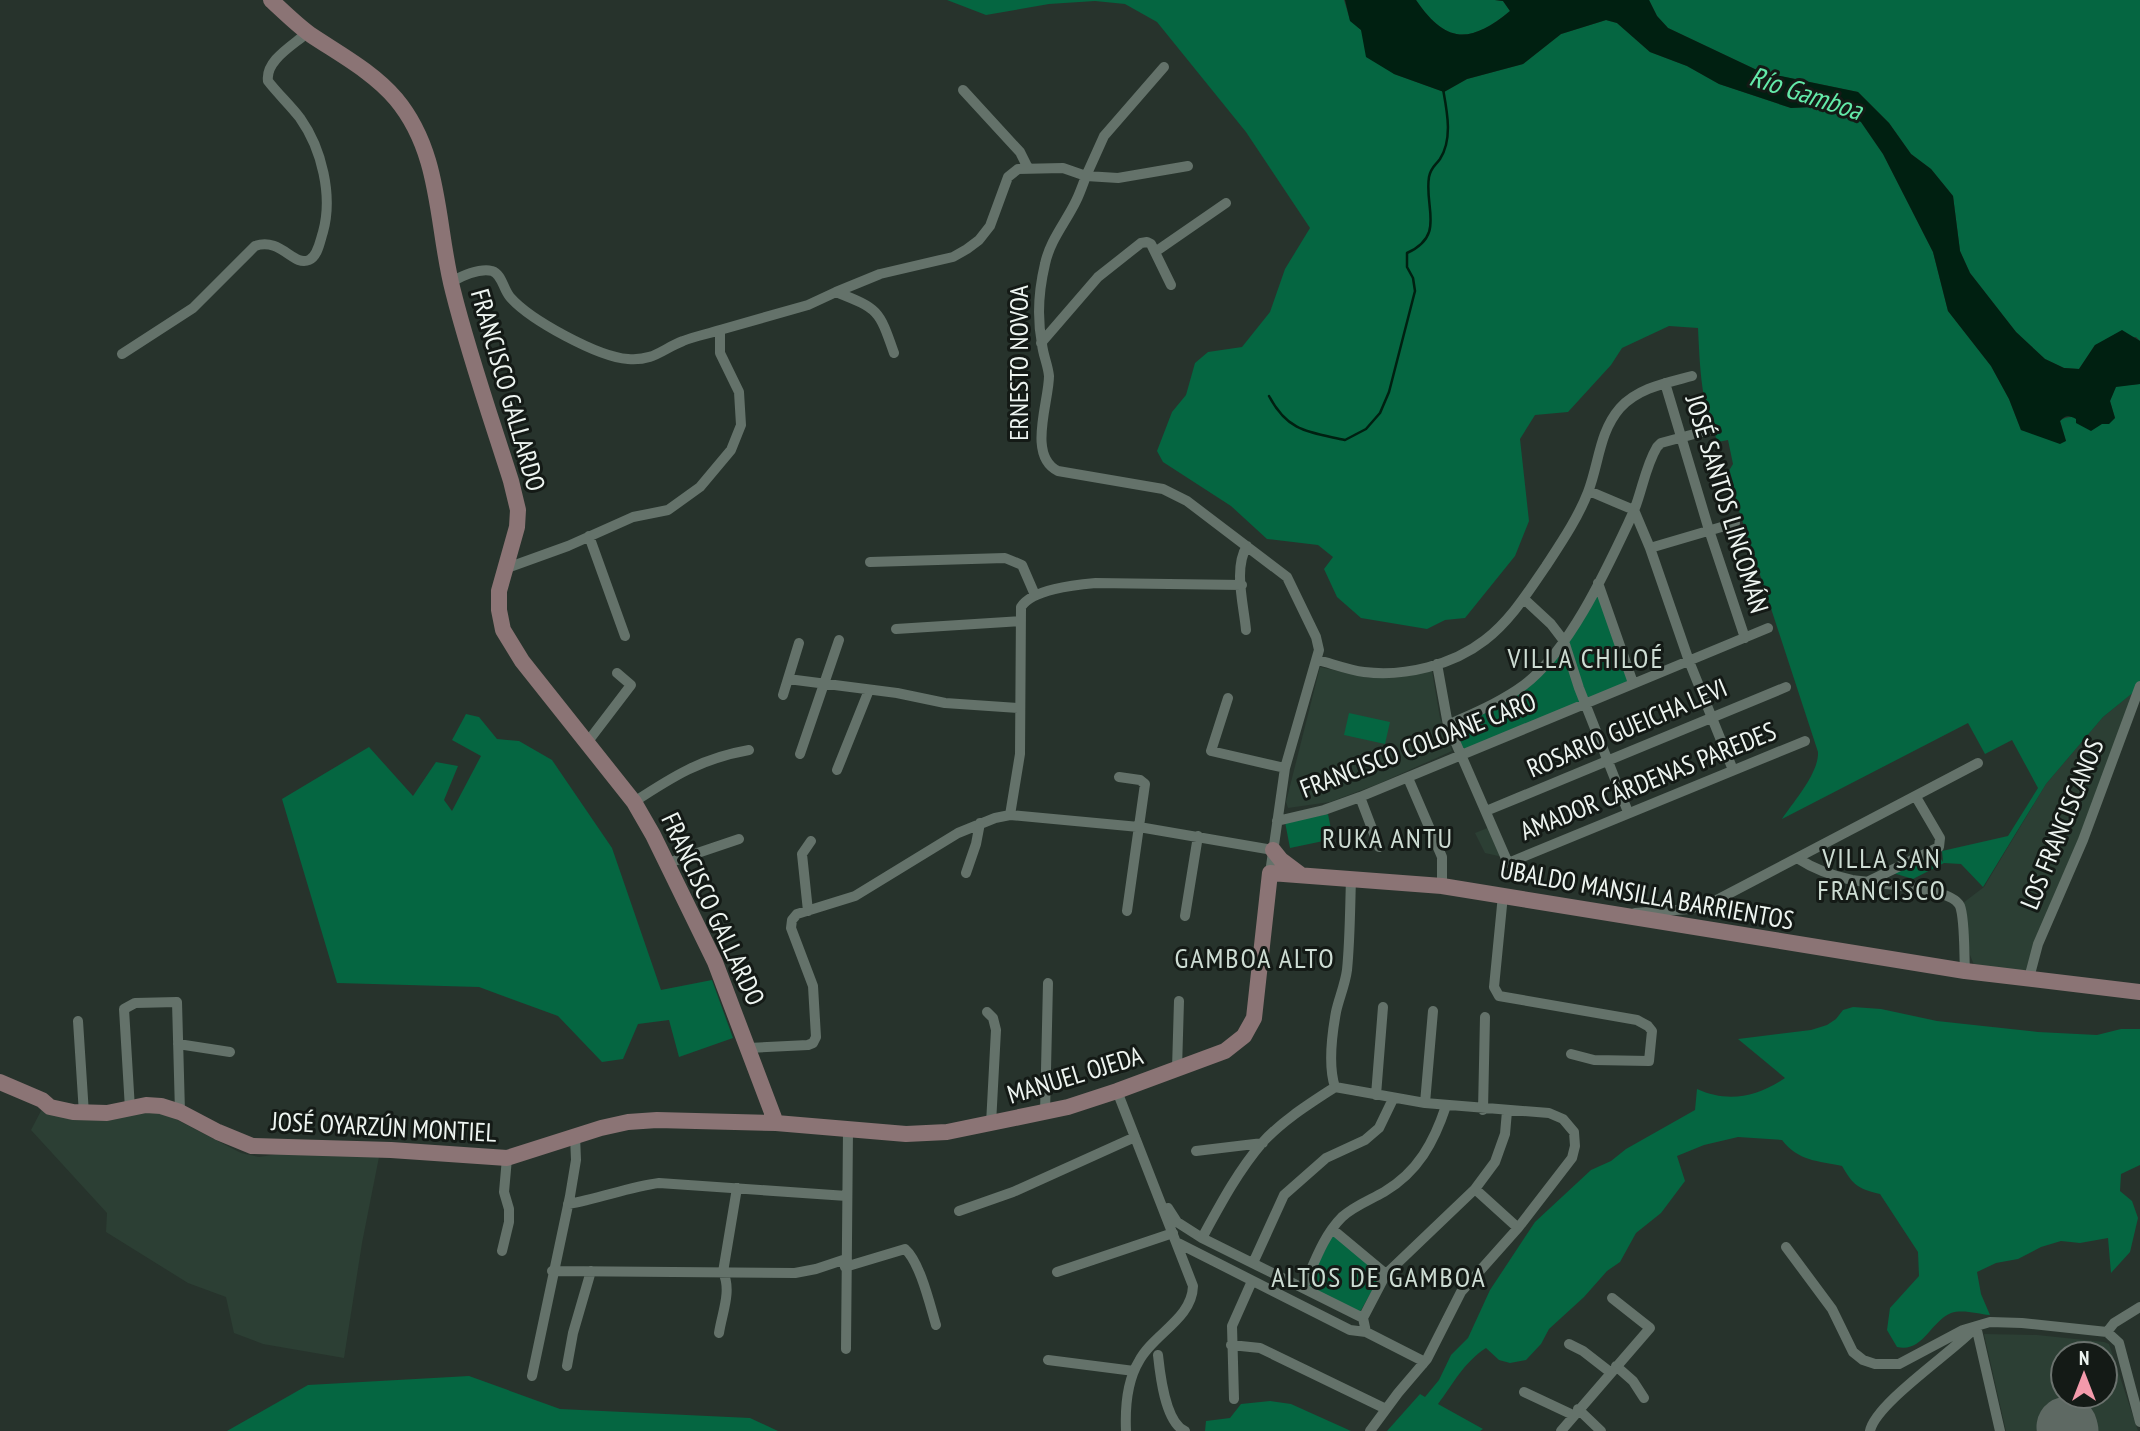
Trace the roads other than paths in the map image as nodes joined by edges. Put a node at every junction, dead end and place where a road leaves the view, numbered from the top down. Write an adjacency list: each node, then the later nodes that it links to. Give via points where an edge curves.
1 (271, 0): 2 (street, FRANCISCO GALLARDO)
2 (308, 32): 10 (street, FRANCISCO GALLARDO, via 373,75 414,124 431,166); 16 (street, via 267,73 268,81 301,120 318,156 328,198 317,251 306,262 274,244 255,246 193,307)
3 (1164, 67): 7 (street, ERNESTO NOVOA, via 1104,136)
4 (963, 90): 6 (street, via 1020,152)
5 (1188, 166): 7 (street, via 1118,178)
6 (1028, 168): 7 (street, via 1063,168); 12 (street, via 1008,177 990,226 967,249)
7 (1086, 176): 14 (street, ERNESTO NOVOA, via 1045,261 1039,299)
8 (1226, 203): 9 (street)
9 (1155, 252): 11 (street); 14 (street, via 1147,242 1132,248 1098,277)
10 (451, 282): 13 (street, via 492,271 519,306 558,332 617,358 647,359 681,341); 29 (street, FRANCISCO GALLARDO, via 518,510)
11 (1171, 285)
12 (836, 292): 13 (street, via 808,305); 15 (street, via 868,304 878,313)
13 (720, 330): 25 (street, via 720,353 741,406 741,425 731,450 700,487 668,510 633,517)
14 (1041, 342): 26 (street, ERNESTO NOVOA, via 1049,372 1041,431 1051,468 1163,489)
15 (894, 353)
16 (122, 354)
17 (1692, 376): 18 (street)
18 (1665, 383): 20 (street, JOSÉ SANTOS LINCOMÁN); 21 (street, via 1632,397 1613,416)
19 (1709, 430): 20 (street)
20 (1682, 438): 22 (street, via 1657,447); 24 (street, JOSÉ SANTOS LINCOMÁN)
21 (1589, 491): 22 (street); 33 (street)
22 (1634, 510): 27 (street); 30 (street)
23 (1735, 523): 24 (street)
24 (1709, 530): 27 (street); 39 (street, JOSÉ SANTOS LINCOMÁN)
25 (589, 536): 29 (street); 38 (street)
26 (1247, 546): 31 (street, via 1241,558); 43 (street, ERNESTO NOVOA, via 1287,577 1319,643)
27 (1650, 548): 44 (street)
28 (870, 562): 32 (street, via 1014,559 1022,565)
29 (507, 568): 60 (street, FRANCISCO GALLARDO, via 499,591 503,630)
30 (1598, 583): 41 (street); 49 (street)
31 (1242, 585): 32 (street, via 1096,583); 37 (street)
32 (1035, 595): 34 (street, via 1023,604)
33 (1524, 599): 41 (street); 45 (street, via 1484,641)
34 (1021, 621): 35 (street); 56 (street)
35 (896, 628)
36 (1769, 628): 39 (street, FRANCISCO COLOANE CARO)
37 (1246, 630)
38 (625, 636)
39 (1745, 638): 44 (street, FRANCISCO COLOANE CARO)
40 (839, 640): 48 (street)
41 (1564, 641): 55 (street); 58 (street, via 1520,687)
42 (799, 643): 47 (street)
43 (1318, 660): 45 (street, via 1386,673); 66 (street, ERNESTO NOVOA)
44 (1689, 661): 49 (street, FRANCISCO COLOANE CARO); 57 (street)
45 (1437, 664): 58 (street)
46 (617, 673): 60 (street, via 631,685)
47 (788, 679): 48 (street); 53 (street)
48 (826, 683): 52 (street); 62 (street)
49 (1633, 683): 55 (street, FRANCISCO COLOANE CARO)
50 (2140, 686): 100 (street, LOS FRANCISCANOS, via 2083,840 2038,944)
51 (1786, 687): 57 (street, ROSARIO GUEICHA LEVI)
52 (869, 690): 56 (street, via 945,703); 67 (street)
53 (783, 695)
54 (1228, 698): 66 (street, via 1211,751)
55 (1585, 703): 63 (street, FRANCISCO COLOANE CARO); 64 (street)
56 (1019, 708): 76 (street, via 1020,754)
57 (1711, 717): 64 (street, ROSARIO GUEICHA LEVI); 68 (street)
58 (1448, 724): 63 (street)
59 (1805, 741): 68 (street, AMADOR CÁRDENAS PAREDES)
60 (586, 744): 73 (street, FRANCISCO GALLARDO)
61 (749, 750): 73 (street, via 693,765)
62 (800, 754)
63 (1461, 755): 70 (street, FRANCISCO COLOANE CARO); 74 (street)
64 (1606, 760): 74 (street, ROSARIO GUEICHA LEVI); 75 (street)
65 (1978, 763): 72 (street)
66 (1286, 768): 77 (street, ERNESTO NOVOA)
67 (837, 770)
68 (1733, 770): 75 (street, AMADOR CÁRDENAS PAREDES)
69 (1119, 777): 79 (street, via 1145,784)
70 (1408, 778): 71 (street, FRANCISCO COLOANE CARO); 92 (street, via 1442,857)
71 (1360, 797): 77 (street, FRANCISCO COLOANE CARO); 83 (street)
72 (1916, 797): 85 (street); 91 (street, via 1940,845)
73 (634, 802): 86 (street, FRANCISCO GALLARDO)
74 (1486, 811): 75 (street, AMADOR CÁRDENAS PAREDES, via 1508,863)
75 (1628, 812)
76 (1010, 815): 78 (street); 79 (street)
77 (1277, 821): 84 (street, ERNESTO NOVOA)
78 (980, 823): 87 (street); 95 (street, via 855,896)
79 (1139, 827): 80 (street); 96 (street)
80 (1198, 836): 84 (street); 98 (street)
81 (739, 839): 86 (street)
82 (811, 841): 95 (street, via 802,854)
83 (1379, 847)
84 (1273, 850): 88 (street, ERNESTO NOVOA); 89 (street)
85 (1797, 858): 91 (street, via 1823,872); 97 (street, via 1701,906)
86 (665, 864): 110 (street, FRANCISCO GALLARDO, via 715,962)
87 (966, 873)
88 (1270, 873): 89 (street, UBALDO MANSILLA BARRIENTOS); 94 (street, ERNESTO NOVOA)
89 (1301, 875): 90 (street, UBALDO MANSILLA BARRIENTOS); 94 (street, via 1276,886)
90 (1351, 878): 92 (street, UBALDO MANSILLA BARRIENTOS); 115 (street, via 1347,968 1333,1042)
91 (1867, 882): 99 (street, via 1953,898 1961,909)
92 (1442, 886): 93 (street, UBALDO MANSILLA BARRIENTOS)
93 (1503, 895): 97 (street, UBALDO MANSILLA BARRIENTOS); 112 (street, via 1494,988 1499,996 1637,1020 1652,1031 1649,1061 1594,1060)
94 (1266, 902): 113 (street, MANUEL OJEDA, via 1250,1025 1225,1051)
95 (808, 911): 110 (street, via 797,914 791,928 813,986 816,1037 808,1045)
96 (1127, 911)
97 (1621, 914): 99 (street, UBALDO MANSILLA BARRIENTOS)
98 (1185, 915)
99 (1965, 971): 100 (street, UBALDO MANSILLA BARRIENTOS)
100 (2029, 978): 102 (street, UBALDO MANSILLA BARRIENTOS)
101 (1048, 983): 125 (street)
102 (2140, 992)
103 (1180, 1001): 113 (street)
104 (1383, 1007): 117 (street)
105 (1433, 1011): 119 (street)
106 (987, 1012): 128 (street, via 996,1030)
107 (1485, 1017): 122 (street)
108 (78, 1021): 126 (street)
109 (178, 1044): 111 (street); 121 (street, via 177,1002 135,1003 124,1009); 124 (street)
110 (748, 1048): 127 (street, FRANCISCO GALLARDO)
111 (230, 1052)
112 (1571, 1054)
113 (1177, 1069): 116 (street, MANUEL OJEDA)
114 (0, 1082): 126 (street, JOSÉ OYARZÚN MONTIEL, via 50,1107)
115 (1335, 1087): 117 (street); 132 (street, via 1297,1112)
116 (1117, 1091): 125 (street, MANUEL OJEDA); 131 (street)
117 (1376, 1095): 118 (street)
118 (1394, 1099): 119 (street); 148 (street, via 1379,1128 1365,1140 1326,1158 1284,1195)
119 (1425, 1103): 120 (street)
120 (1446, 1106): 122 (street); 142 (street, via 1432,1144 1416,1165 1391,1188 1352,1209)
121 (130, 1109): 124 (street, JOSÉ OYARZÚN MONTIEL, via 154,1105); 126 (street, JOSÉ OYARZÚN MONTIEL)
122 (1483, 1110): 123 (street)
123 (1507, 1111): 136 (street, via 1501,1147); 141 (street, via 1549,1113 1563,1119 1574,1132 1574,1152)
124 (180, 1112): 134 (street, JOSÉ OYARZÚN MONTIEL, via 252,1146)
125 (1045, 1113): 128 (street, MANUEL OJEDA)
126 (84, 1114)
127 (776, 1123): 129 (street, MANUEL OJEDA); 130 (street, JOSÉ OYARZÚN MONTIEL, via 657,1120 628,1122)
128 (991, 1124): 129 (street, MANUEL OJEDA, via 924,1135)
129 (848, 1130): 138 (street)
130 (575, 1136): 134 (street, JOSÉ OYARZÚN MONTIEL); 139 (street)
131 (1135, 1137): 137 (street); 140 (street)
132 (1263, 1143): 133 (street); 144 (street, via 1225,1195)
133 (1196, 1151)
134 (507, 1158): 146 (street, via 504,1192 509,1222)
135 (737, 1188): 138 (street); 139 (street, via 659,1183); 151 (street)
136 (1475, 1189): 141 (street); 153 (street)
137 (1157, 1191): 143 (street); 144 (street, via 1177,1222)
138 (847, 1196): 147 (street)
139 (568, 1204): 149 (street)
140 (959, 1211)
141 (1518, 1228): 169 (street, via 1461,1292)
142 (1332, 1229): 153 (street); 155 (street)
143 (1175, 1237): 152 (street); 154 (street); 172 (street, via 1193,1294 1187,1309 1144,1352)
144 (1202, 1238): 148 (street)
145 (1786, 1247): 160 (street, via 1832,1309 1853,1352 1863,1360 1899,1364)
146 (502, 1251)
147 (845, 1263): 151 (street, via 795,1273); 159 (street, via 905,1249 919,1273); 166 (street)
148 (1253, 1263): 155 (street)
149 (552, 1271): 150 (street); 173 (street)
150 (591, 1271): 151 (street); 170 (street)
151 (723, 1272): 163 (street, via 728,1291)
152 (1057, 1272)
153 (1386, 1274): 158 (street)
154 (1252, 1281): 161 (street, via 1350,1330); 165 (street, via 1231,1326)
155 (1303, 1288): 158 (street)
156 (1612, 1298): 171 (street, via 1650,1328)
157 (2140, 1307): 162 (street, via 2114,1322)
158 (1363, 1318): 161 (street)
159 (936, 1325)
160 (1976, 1326): 162 (street, via 2022,1323); 186 (street, via 1881,1410); 187 (street)
161 (1366, 1332): 169 (street)
162 (2107, 1332): 174 (street, via 2119,1343)
163 (719, 1333)
164 (1569, 1344): 171 (street)
165 (1231, 1345): 177 (street); 178 (street, via 1260,1348)
166 (846, 1349)
167 (1158, 1355): 182 (street, via 1169,1409 1179,1429)
168 (1048, 1360): 172 (street)
169 (1423, 1364): 178 (street)
170 (567, 1366)
171 (1613, 1369): 176 (street, via 1633,1381); 179 (street)
172 (1134, 1371): 181 (street, via 1125,1412)
173 (532, 1376)
174 (2134, 1384): 180 (street)
175 (1524, 1392): 179 (street)
176 (1644, 1398)
177 (1234, 1399)
178 (1386, 1409): 183 (street)
179 (1576, 1412): 184 (street); 185 (street)
180 (2140, 1422)
181 (1126, 1431)
182 (1185, 1431)
183 (1370, 1431)
184 (1561, 1431)
185 (1601, 1431)
186 (1870, 1431)
187 (2000, 1431)

